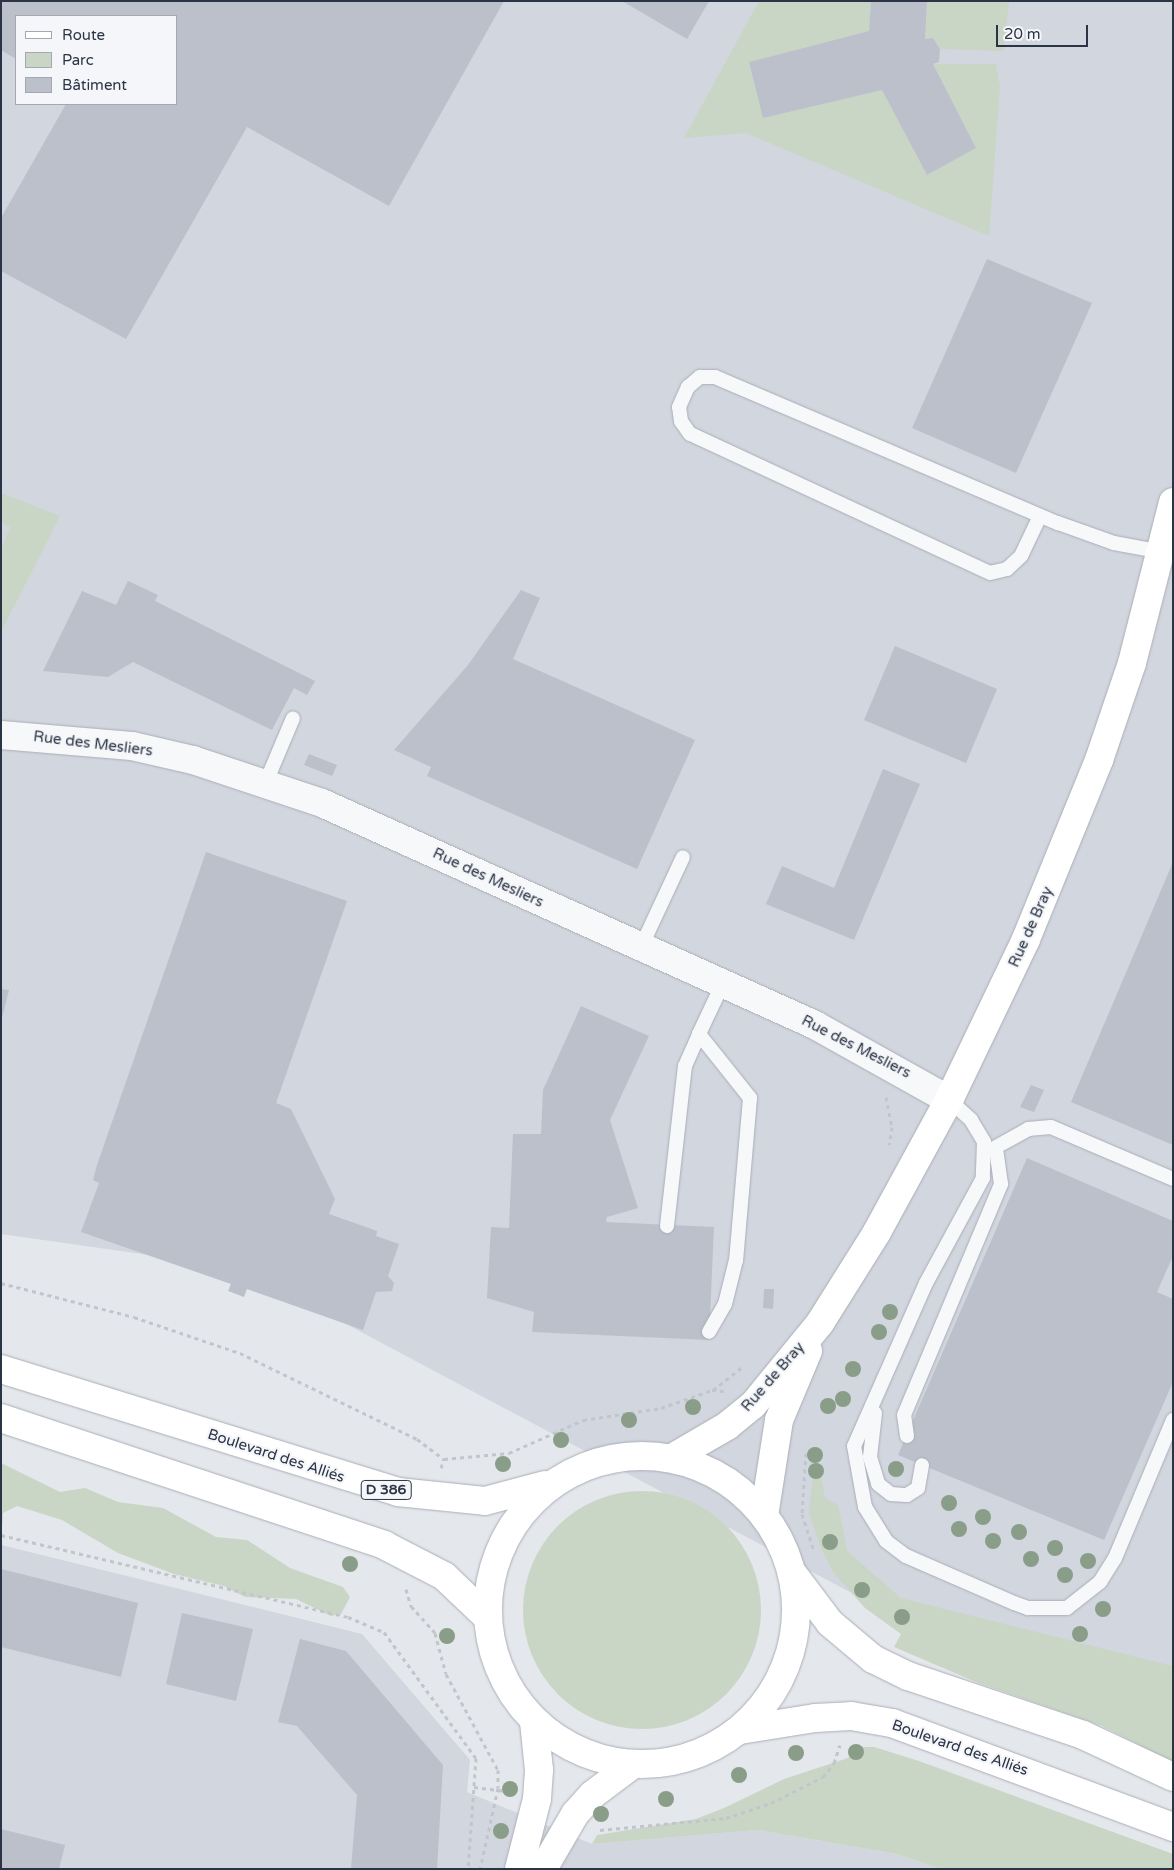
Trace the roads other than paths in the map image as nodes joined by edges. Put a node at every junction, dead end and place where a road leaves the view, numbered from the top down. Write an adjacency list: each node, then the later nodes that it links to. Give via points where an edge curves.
1 (1173, 502): 3 (main road, Rue de Bray)
2 (1040, 516): 2 (lane, via 715,377 700,377 688,387 679,407 681,421 690,434 990,572 1007,569 1021,556); 3 (lane, via 1114,543)
3 (1162, 552): 11 (main road, Rue de Bray, via 1129,672 1061,858)
4 (292, 718): 6 (lane)
5 (1, 735): 6 (street, Rue des Mesliers, via 132,746)
6 (266, 782): 8 (street, Rue des Mesliers, via 388,832)
7 (683, 857): 8 (lane)
8 (641, 947): 9 (street, Rue des Mesliers)
9 (723, 983): 10 (lane); 11 (street, Rue des Mesliers, via 900,1070)
10 (699, 1034): 14 (lane, via 685,1066); 16 (lane, via 750,1098 736,1260 725,1304)
11 (949, 1100): 12 (lane); 15 (main road, Rue de Bray, via 877,1232)
12 (990, 1144): 13 (lane, via 1028,1129 1051,1127); 18 (lane, via 983,1178 926,1283); 21 (lane, via 1001,1184 904,1415)
13 (1173, 1179)
14 (667, 1226)
15 (820, 1323): 22 (main road, Rue de Bray, via 753,1405 727,1426); 25 (main road, Rue de Bray, via 779,1420)
16 (709, 1332)
17 (1, 1370): 24 (main road, Boulevard des Alliés / D 386, via 398,1492 485,1500)
18 (876, 1402): 20 (lane, via 854,1446 865,1507 886,1541 906,1556 1014,1603 1046,1610 1067,1608 1100,1582 1115,1558); 23 (lane, via 870,1457 878,1484 892,1494 907,1495 918,1488)
19 (1, 1418): 27 (main road, via 384,1545 444,1576)
20 (1173, 1420)
21 (907, 1436)
22 (672, 1458): 24 (main road, via 648,1456 608,1460); 25 (main road, via 723,1478)
23 (922, 1465)
24 (556, 1482): 27 (main road, via 538,1496 509,1530 492,1572)
25 (764, 1516): 26 (main road, via 776,1534)
26 (792, 1572): 29 (main road, via 796,1616 788,1659 769,1698); 31 (main road, via 830,1623 873,1659 908,1676 1083,1735)
27 (487, 1617): 28 (main road, via 490,1640 506,1684)
28 (534, 1722): 30 (main road, via 576,1750); 33 (main road, via 539,1770 537,1799)
29 (740, 1730): 30 (main road, via 700,1754 656,1764); 32 (main road, Boulevard des Alliés, via 815,1718 851,1716 892,1723)
30 (632, 1765): 34 (main road, via 592,1795 575,1814)
31 (1173, 1777)
32 (1173, 1827)
33 (519, 1869)
34 (543, 1869)

